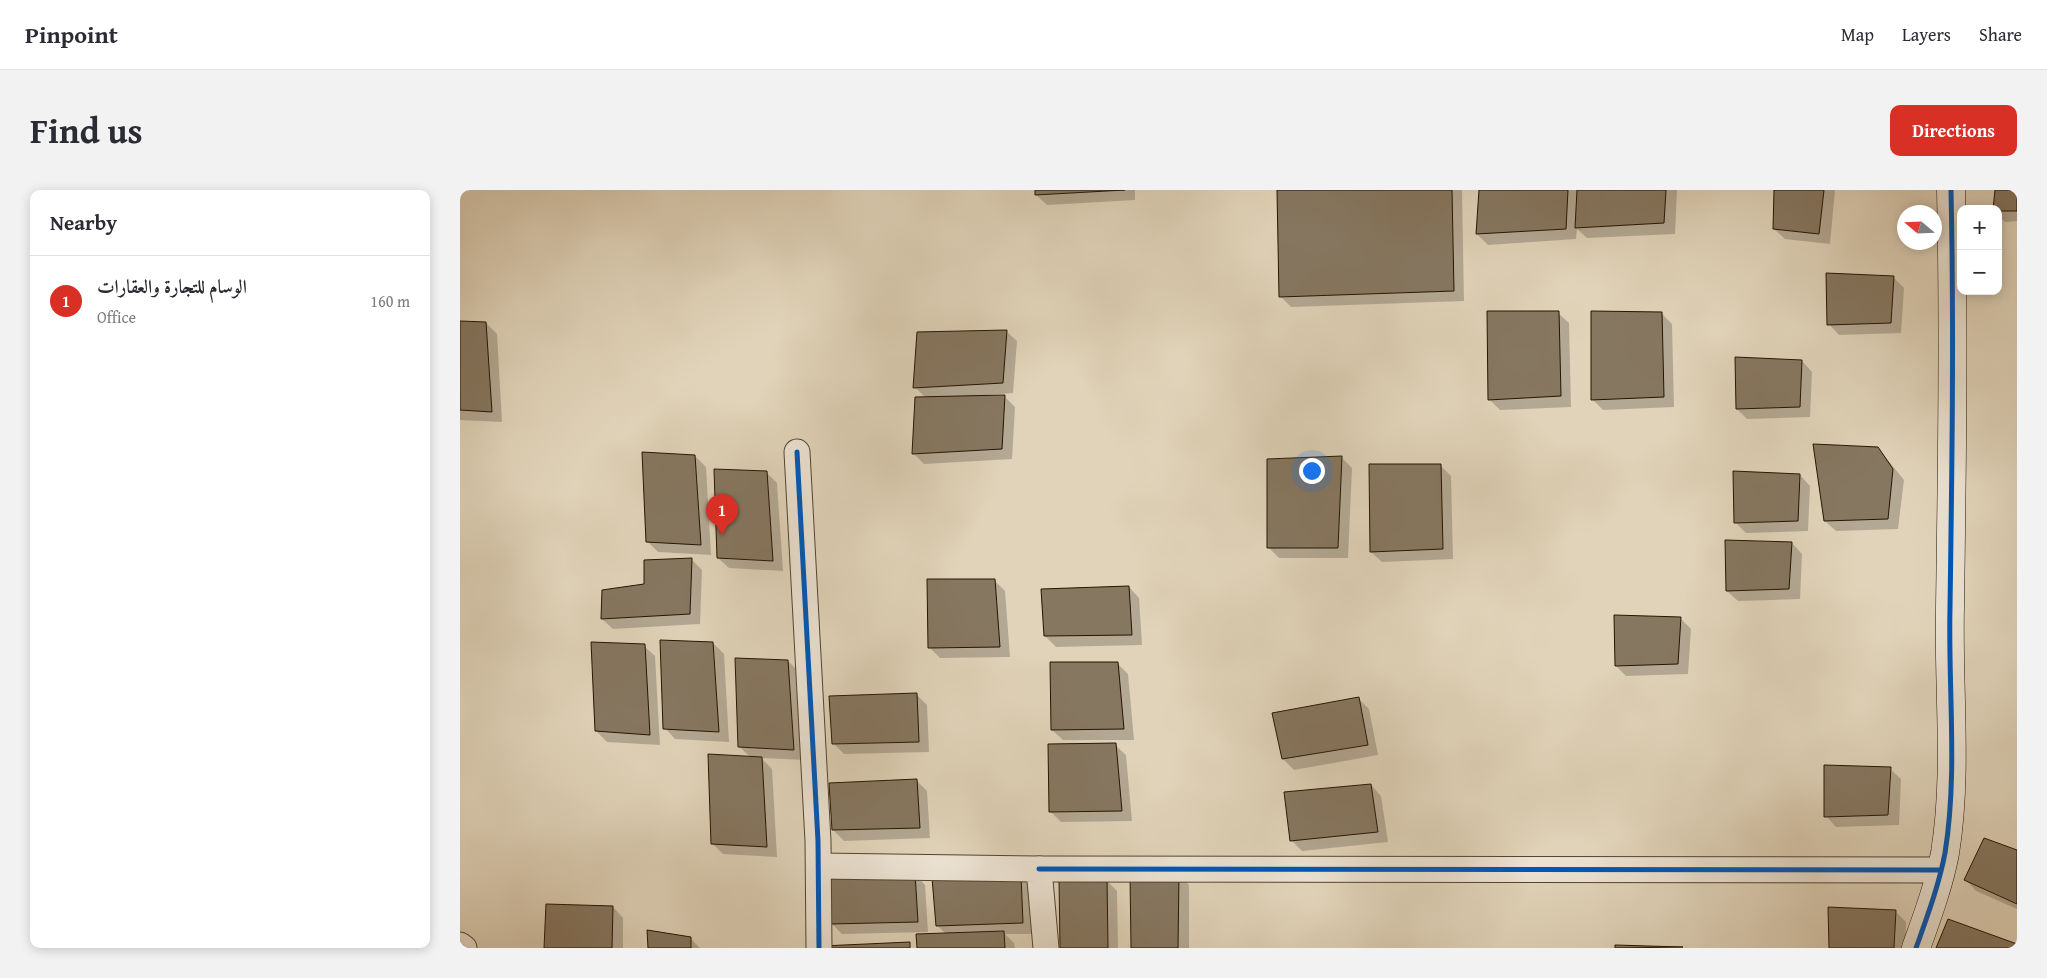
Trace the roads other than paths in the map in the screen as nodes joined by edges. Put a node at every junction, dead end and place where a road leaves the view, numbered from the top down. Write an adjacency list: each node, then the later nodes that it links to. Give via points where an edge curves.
1 (1951, 190): 5 (street, via 1954,334 1949,650 1952,754 1950,805)
2 (797, 452): 3 (street)
3 (819, 866): 4 (street); 8 (street)
4 (1039, 869): 5 (street); 9 (street)
5 (1940, 870): 10 (street)
6 (460, 945): 7 (street)
7 (464, 948)
8 (819, 948)
9 (1046, 948)
10 (1916, 948)

